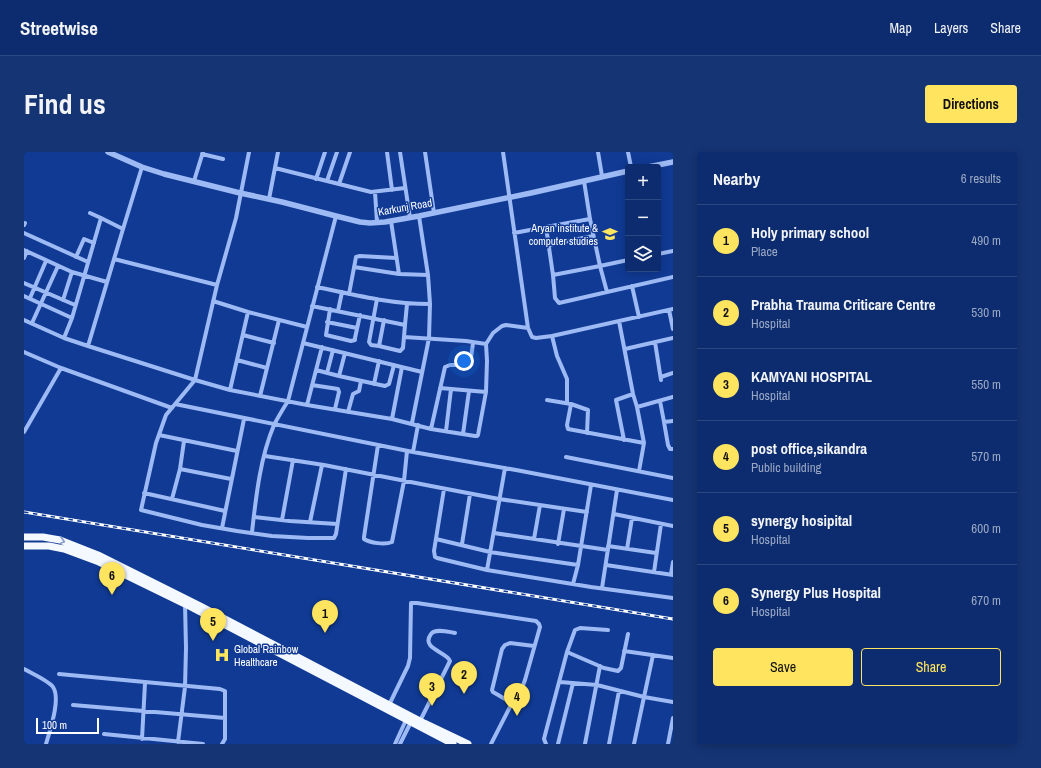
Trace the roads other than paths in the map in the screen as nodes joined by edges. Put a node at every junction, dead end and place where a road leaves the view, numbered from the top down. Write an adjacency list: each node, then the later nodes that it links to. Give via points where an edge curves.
1 (108, 152): 18 (street, Karkunj Road)
2 (249, 152): 30 (street)
3 (278, 152): 19 (street)
4 (325, 152): 22 (street)
5 (337, 152): 24 (street)
6 (350, 152): 26 (street)
7 (387, 152): 28 (street)
8 (400, 152): 27 (street)
9 (425, 152): 34 (street)
10 (503, 152): 31 (street)
11 (598, 152): 21 (street)
12 (628, 152): 15 (street)
13 (202, 153): 14 (street); 23 (street)
14 (223, 159)
15 (630, 164)
16 (673, 164): 17 (street)
17 (661, 165)
18 (142, 167): 23 (street, Karkunj Road); 43 (street)
19 (275, 168): 22 (street); 32 (street)
20 (625, 172): 21 (street, Karkunj Road)
21 (602, 176): 25 (street, Karkunj Road)
22 (316, 179): 24 (street)
23 (194, 181): 30 (street, Karkunj Road)
24 (327, 181): 26 (street)
25 (584, 181): 31 (street, Karkunj Road); 39 (street)
26 (339, 184): 29 (street)
27 (405, 188): 28 (street); 38 (street)
28 (392, 190): 29 (street)
29 (375, 192): 41 (street)
30 (240, 193): 32 (street, Karkunj Road); 70 (street, via 236,218)
31 (509, 197): 34 (street, Karkunj Road); 45 (street)
32 (269, 199): 35 (street, Karkunj Road)
33 (90, 213): 37 (street)
34 (434, 213): 36 (street, Karkunj Road)
35 (336, 216): 41 (street, Karkunj Road, via 360,222); 73 (street)
36 (419, 216): 38 (street, Karkunj Road); 64 (street)
37 (101, 218): 43 (street); 47 (street)
38 (410, 218): 40 (street, Karkunj Road)
39 (590, 219): 42 (street); 46 (street)
40 (391, 221): 41 (street, Karkunj Road); 54 (street)
41 (377, 222)
42 (546, 228): 45 (street); 48 (street)
43 (122, 229): 55 (street)
44 (24, 233): 52 (street)
45 (514, 233): 105 (street)
46 (593, 236): 48 (street); 60 (street)
47 (94, 242): 52 (street, via 84,239); 58 (street)
48 (548, 245): 66 (street)
49 (25, 251): 53 (street); 56 (street)
50 (673, 251): 51 (street)
51 (661, 253)
52 (76, 257): 58 (street)
53 (24, 258)
54 (396, 258): 61 (street, via 358,256); 63 (street)
55 (114, 259): 68 (street); 70 (street)
56 (46, 261): 59 (street); 72 (street)
57 (625, 261): 60 (street)
58 (88, 262): 65 (street)
59 (58, 266): 62 (street); 74 (street)
60 (600, 266): 66 (street); 76 (street)
61 (354, 268): 63 (street); 77 (street)
62 (72, 272): 65 (street); 81 (street)
63 (399, 274): 64 (street)
64 (428, 275): 85 (street)
65 (83, 276): 68 (street); 86 (street)
66 (553, 276): 76 (street, via 559,303)
67 (673, 277): 71 (street)
68 (107, 282): 118 (street)
69 (24, 283): 72 (street)
70 (217, 285): 82 (street)
71 (632, 286): 76 (street); 93 (street)
72 (35, 287): 74 (street); 79 (street)
73 (317, 287): 75 (street); 87 (street)
74 (46, 292): 81 (street); 83 (street)
75 (342, 292): 77 (street); 90 (street)
76 (607, 292)
77 (349, 294): 80 (street)
78 (24, 296): 79 (street)
79 (30, 298): 83 (street)
80 (377, 299): 84 (street); 95 (street)
81 (63, 300): 86 (street)
82 (213, 301): 91 (street); 136 (street)
83 (41, 303): 94 (street); 101 (street)
84 (407, 304): 85 (street); 102 (street)
85 (430, 304): 111 (street)
86 (76, 305): 94 (street)
87 (312, 306): 88 (street); 103 (street)
88 (330, 309): 90 (street); 100 (street)
89 (671, 310): 93 (street); 106 (street)
90 (338, 311): 92 (street)
91 (248, 312): 97 (street); 107 (street)
92 (360, 315): 95 (street); 104 (street)
93 (639, 317): 99 (street)
94 (72, 318): 110 (street)
95 (373, 318): 98 (street); 119 (street, via 369,342)
96 (24, 320): 101 (street)
97 (280, 320): 103 (street); 115 (street)
98 (384, 320): 102 (street); 119 (street)
99 (619, 321): 108 (street); 121 (street)
100 (327, 322): 104 (street); 104 (street, via 326,334 351,341 355,340)
101 (32, 323): 110 (street)
102 (405, 325): 109 (street)
103 (307, 327): 113 (street)
104 (357, 328)
105 (528, 328): 108 (street, via 532,337); 117 (street, via 502,326 493,333)
106 (673, 329)
107 (243, 335): 115 (street); 125 (street)
108 (552, 336): 151 (street, via 557,356 567,378)
109 (404, 337): 111 (street); 119 (street, via 402,350)
110 (64, 338): 118 (street)
111 (429, 338): 116 (street); 132 (street)
112 (673, 338): 114 (street)
113 (303, 342): 120 (street); 149 (street)
114 (655, 342): 121 (street); 134 (street, via 661,378)
115 (274, 343): 130 (street)
116 (473, 343): 117 (street); 140 (street, via 470,365 447,366)
117 (486, 344): 144 (street)
118 (88, 346): 136 (street)
119 (379, 346)
120 (322, 347): 122 (street); 131 (street)
121 (625, 349): 145 (street)
122 (334, 350): 124 (street); 133 (street)
123 (24, 352): 129 (street)
124 (345, 353): 126 (street); 135 (street)
125 (237, 360): 130 (street); 142 (street)
126 (379, 361): 127 (street); 138 (street)
127 (394, 365): 128 (street); 138 (street, via 389,384)
128 (402, 367): 132 (street); 158 (street)
129 (61, 368): 153 (street); 166 (street)
130 (267, 368): 146 (street)
131 (316, 370): 133 (street); 139 (street)
132 (422, 372): 161 (street)
133 (327, 373): 135 (street)
134 (673, 373)
135 (339, 376): 137 (street)
136 (194, 380): 142 (street); 153 (street)
137 (361, 381): 138 (street); 156 (street, via 359,391 353,394)
138 (374, 384)
139 (312, 385): 152 (street); 155 (street, via 338,389)
140 (440, 388): 141 (street); 164 (street)
141 (451, 389): 143 (street); 165 (street)
142 (230, 390): 146 (street)
143 (469, 391): 144 (street); 168 (street)
144 (486, 392): 168 (street, via 477,436)
145 (633, 394): 154 (street); 170 (street, via 616,400)
146 (260, 396): 149 (street)
147 (673, 397): 150 (street)
148 (547, 400): 151 (street)
149 (288, 401): 152 (street); 162 (street)
150 (660, 401): 154 (street); 160 (street)
151 (569, 403): 167 (street, via 588,410); 167 (street, via 567,428)
152 (307, 405): 155 (street)
153 (174, 406): 157 (street); 169 (street, via 166,415)
154 (637, 407): 172 (street)
155 (335, 409): 156 (street)
156 (348, 412): 158 (street)
157 (244, 419): 162 (street); 176 (street)
158 (392, 419): 161 (street)
159 (673, 421): 160 (street)
160 (664, 422): 174 (street, via 668,445)
161 (412, 423): 163 (street)
162 (274, 425): 173 (street); 178 (street)
163 (418, 425): 164 (street); 177 (street)
164 (431, 429): 165 (street)
165 (446, 431): 168 (street)
166 (24, 432)
167 (587, 433): 170 (street)
168 (463, 434)
169 (158, 435): 171 (street); 193 (street)
170 (624, 440): 172 (street)
171 (184, 441): 176 (street); 183 (street)
172 (644, 443): 185 (street)
173 (378, 445): 175 (street); 186 (street)
174 (673, 449)
175 (408, 451): 177 (street); 189 (street)
176 (237, 452): 188 (street)
177 (413, 452): 182 (street)
178 (265, 456): 180 (street); 203 (street)
179 (566, 457): 185 (street)
180 (293, 460): 181 (street); 205 (street)
181 (322, 465): 184 (street); 206 (street)
182 (505, 468): 190 (street); 196 (street)
183 (180, 469): 188 (street); 195 (street)
184 (346, 469): 186 (street); 207 (street)
185 (639, 471): 187 (street)
186 (374, 475): 189 (street); 189 (street, via 364,537 368,541 388,544 392,542)
187 (673, 478)
188 (232, 479): 200 (street)
189 (404, 481): 191 (street)
190 (591, 485): 192 (street); 201 (street)
191 (444, 489): 194 (street); 214 (street)
192 (617, 490): 197 (street); 202 (street)
193 (144, 493): 195 (street); 210 (street, via 141,507 143,511)
194 (470, 494): 196 (street); 216 (street)
195 (172, 499): 200 (street)
196 (499, 499): 198 (street); 212 (street)
197 (673, 500)
198 (540, 505): 199 (street); 215 (street)
199 (564, 509): 201 (street); 217 (street)
200 (225, 511): 210 (street)
201 (587, 512): 219 (street)
202 (614, 514): 204 (street); 220 (street)
203 (254, 517): 205 (street); 211 (street)
204 (632, 518): 208 (street); 221 (street)
205 (282, 520): 206 (street)
206 (310, 522): 207 (street)
207 (337, 524): 211 (street, via 335,537 331,538 272,536)
208 (661, 524): 209 (street); 223 (street)
209 (673, 526)
210 (222, 528): 211 (street)
211 (252, 532)
212 (494, 533): 215 (street); 222 (street)
213 (24, 537): 255 (highway, one-way to 255, via 60,540 98,554)
214 (436, 539): 216 (street); 227 (street, via 434,554 437,558)
215 (534, 539): 217 (street)
216 (462, 544): 222 (street)
217 (558, 544): 219 (street)
218 (24, 546): 233 (highway, via 49,546 99,562)
219 (581, 547): 220 (street); 225 (street)
220 (608, 548): 221 (street); 226 (street)
221 (626, 549): 223 (street)
222 (490, 552): 225 (street); 227 (street)
223 (656, 553): 228 (street)
224 (673, 562): 229 (street)
225 (578, 565): 230 (street)
226 (606, 565): 228 (street); 231 (street)
227 (487, 570): 230 (street)
228 (654, 572): 229 (street)
229 (672, 575)
230 (573, 584): 231 (street)
231 (602, 588): 232 (street)
232 (673, 598)
233 (185, 604): 249 (street); 260 (highway)
234 (608, 630): 239 (street, via 577,628)
235 (455, 633): 261 (street, via 431,633 431,647 450,661)
236 (628, 634): 238 (street)
237 (534, 646): 253 (street, via 519,696); 253 (street, via 510,643 502,649 492,690); 255 (street, via 540,627 536,621 411,604 410,658)
238 (624, 651): 240 (street); 242 (street, via 621,668 618,671)
239 (568, 652): 242 (street); 245 (street)
240 (652, 655): 241 (street); 251 (street)
241 (673, 658)
242 (600, 666): 248 (street)
243 (24, 669): 266 (street, via 52,686 56,693 53,719)
244 (59, 674): 246 (street)
245 (560, 682): 247 (street); 274 (street, via 544,739)
246 (145, 683): 249 (street); 256 (street)
247 (573, 683): 248 (street); 275 (street)
248 (597, 685): 250 (street); 276 (street)
249 (185, 687): 257 (street); 258 (street, via 226,691)
250 (619, 692): 251 (street); 277 (street)
251 (644, 697): 252 (street); 278 (street)
252 (673, 702)
253 (512, 703): 273 (street)
254 (73, 705): 256 (street)
255 (389, 705): 261 (highway)
256 (143, 712): 257 (street); 263 (street)
257 (181, 714): 258 (street); 264 (street)
258 (225, 718): 268 (street, via 225,739)
259 (673, 718): 265 (street)
260 (409, 721): 269 (street); 270 (street); 271 (highway)
261 (420, 721): 272 (highway)
262 (104, 734): 263 (street)
263 (142, 739): 264 (street)
264 (178, 742): 267 (street)
265 (670, 742)
266 (46, 744)
267 (204, 744)
268 (222, 744)
269 (395, 744)
270 (400, 744)
271 (453, 744)
272 (468, 744)
273 (491, 744)
274 (546, 744)
275 (558, 744)
276 (584, 744)
277 (609, 744)
278 (634, 744)

